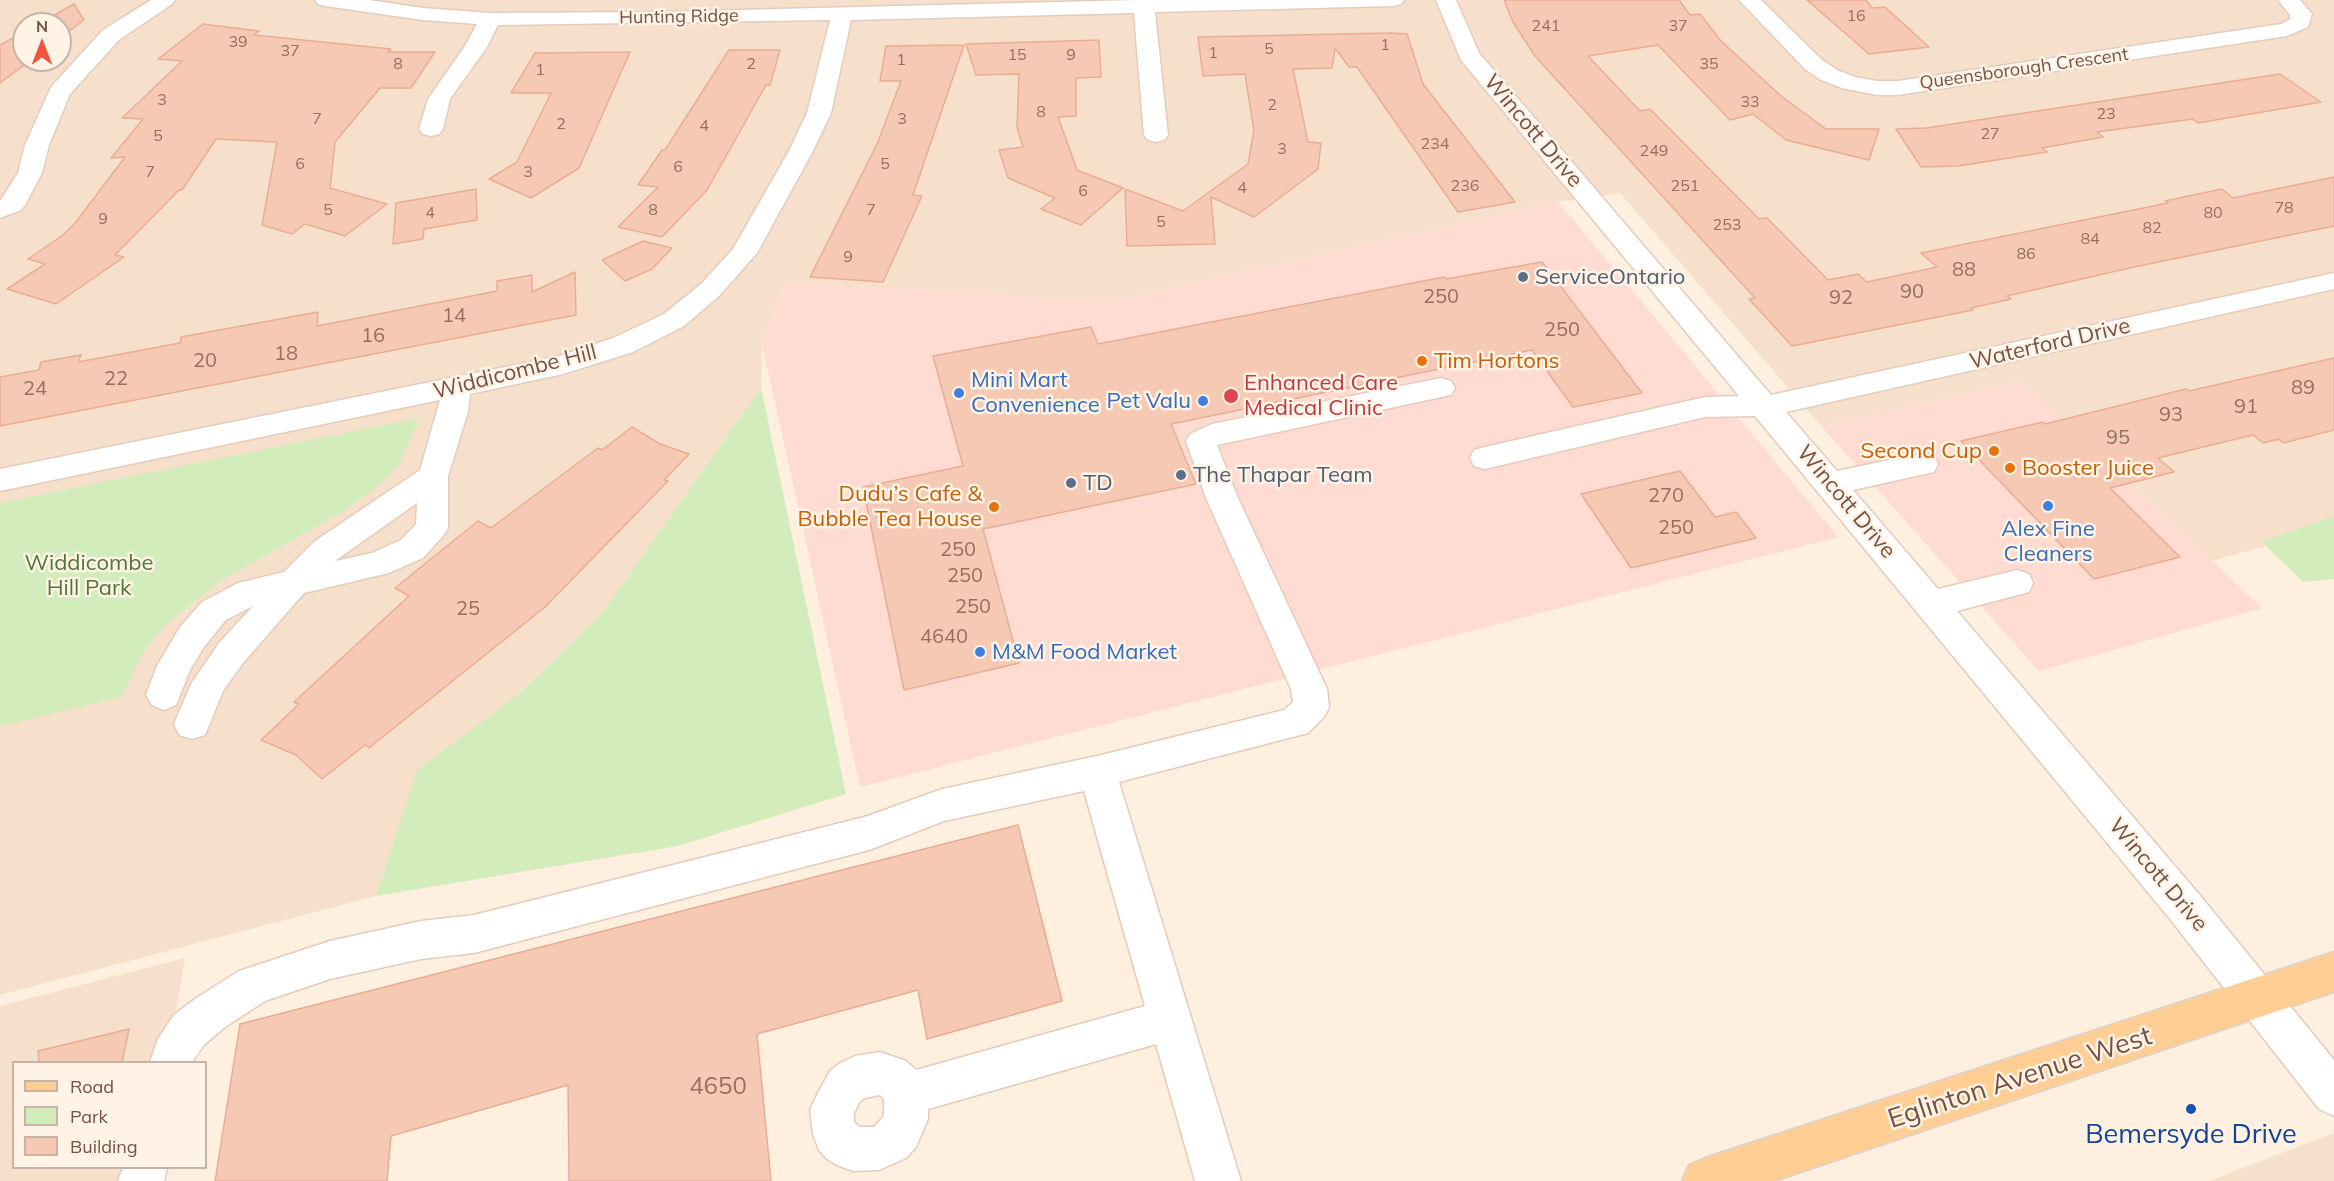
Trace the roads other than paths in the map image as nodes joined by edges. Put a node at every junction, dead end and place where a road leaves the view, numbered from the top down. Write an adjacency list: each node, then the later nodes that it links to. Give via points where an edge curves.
1 (165, 0): 13 (street, via 111,35 58,92 30,173 12,205)
2 (325, 0): 7 (street, Hunting Ridge)
3 (1394, 0): 8 (street, Hunting Ridge)
4 (1446, 0): 17 (street, Wincott Drive, via 1469,55)
5 (1749, 0): 6 (street, Queensborough Crescent, via 1829,75 1877,88 2287,30 2300,22 2301,14)
6 (2288, 0)
7 (381, 4): 10 (street, Hunting Ridge)
8 (1144, 6): 9 (street, Hunting Ridge); 12 (street)
9 (842, 14): 10 (street, Hunting Ridge); 15 (street, Widdicombe Hill, via 819,113 801,151 744,253 710,290 674,320 623,345 563,365)
10 (490, 19): 11 (street, via 476,47 439,99)
11 (431, 129)
12 (1156, 135)
13 (0, 210)
14 (2334, 281): 17 (street, Waterford Drive)
15 (456, 388): 20 (street, via 453,412); 21 (street, Widdicombe Hill)
16 (1441, 388): 28 (street, via 1203,438 1201,445 1222,498 1310,688 1311,707 1295,722)
17 (1766, 406): 18 (street, Waterford Drive, via 1705,407); 22 (street, Wincott Drive)
18 (1485, 458)
19 (1923, 464): 22 (street)
20 (433, 476): 23 (street, via 326,550); 23 (street, via 432,528 412,549 378,564)
21 (0, 480)
22 (1831, 484): 25 (street, Wincott Drive)
23 (295, 581): 26 (street, via 250,592 214,611 174,666); 27 (street, via 207,684)
24 (2017, 583): 25 (street)
25 (1932, 604): 30 (street, Wincott Drive)
26 (164, 695)
27 (192, 724)
28 (1097, 772): 31 (street); 32 (street, via 942,805 869,833 474,934 421,940 330,960 254,985 189,1030)
29 (2334, 972): 30 (main road, Eglinton Avenue West)
30 (2258, 999): 34 (street); 36 (main road, Eglinton Avenue West)
31 (1171, 1019): 33 (street); 35 (street)
32 (171, 1061)
33 (906, 1094)
34 (2334, 1094)
35 (1218, 1181)
36 (1706, 1181)

